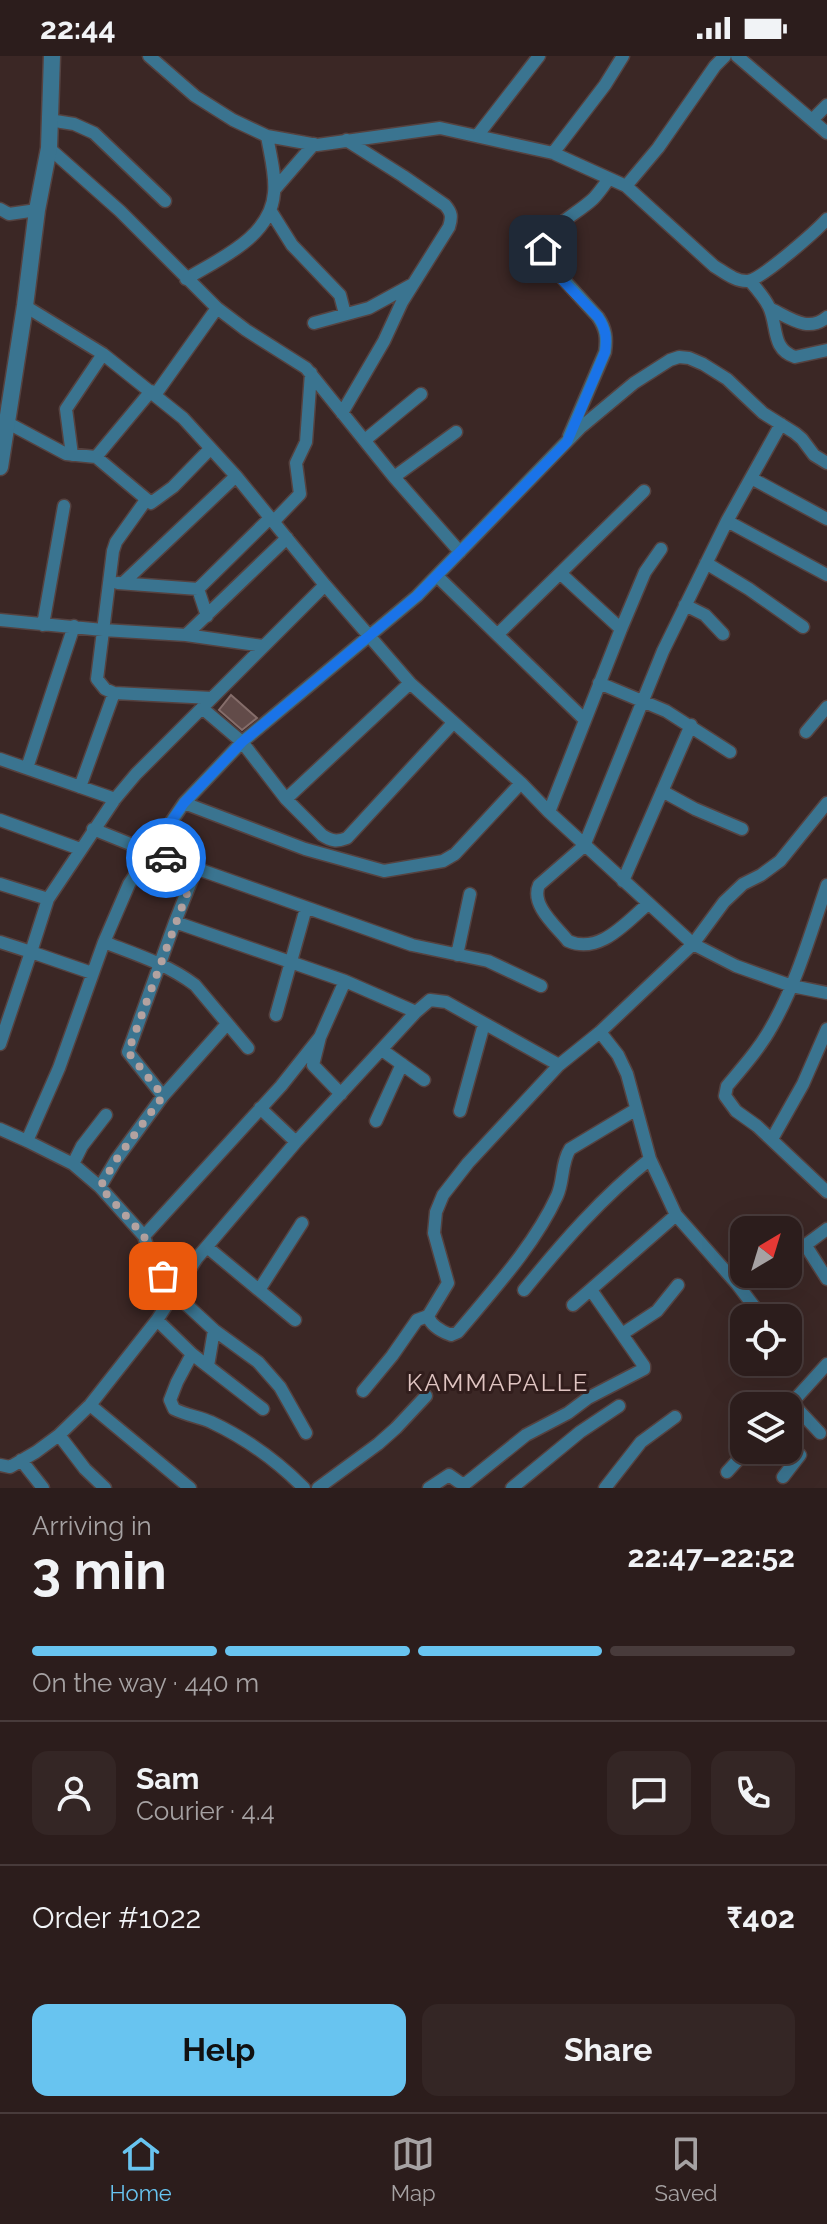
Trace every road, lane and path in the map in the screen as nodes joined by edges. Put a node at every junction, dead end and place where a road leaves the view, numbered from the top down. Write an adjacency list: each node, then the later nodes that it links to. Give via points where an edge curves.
1 (149, 56): 11 (street, via 195,96)
2 (539, 56): 12 (street)
3 (623, 56): 16 (street)
4 (725, 56): 18 (street)
5 (737, 56): 9 (street)
6 (49, 58): 8 (street)
7 (827, 105): 9 (street)
8 (49, 120): 15 (street); 20 (street, via 94,133)
9 (812, 120): 10 (street)
10 (827, 133)
11 (267, 136): 14 (street); 19 (street)
12 (477, 136): 13 (street, via 440,128); 16 (street)
13 (346, 140): 14 (street); 27 (street, via 450,211 449,227)
14 (314, 144): 19 (street)
15 (49, 148): 22 (street); 25 (street)
16 (553, 153): 17 (street)
17 (609, 179): 18 (street); 44 (street, via 594,199 558,224 543,249 542,256 598,317 607,339)
18 (626, 186): 26 (street, via 714,266)
19 (275, 189): 23 (street)
20 (165, 201)
21 (0, 209): 22 (street, via 9,214)
22 (37, 210): 28 (street)
23 (270, 210): 25 (street, via 252,236); 31 (street, via 292,245 340,295)
24 (827, 219): 26 (street)
25 (186, 279): 29 (street)
26 (750, 281): 30 (street)
27 (416, 282): 31 (street, via 369,308); 39 (street)
28 (25, 306): 35 (street); 40 (street)
29 (217, 308): 36 (street); 37 (street)
30 (771, 309): 32 (street, via 810,325); 34 (street, via 778,343 788,354)
31 (345, 314): 33 (street)
32 (827, 317)
33 (314, 323)
34 (827, 350)
35 (103, 354): 37 (street); 46 (street, via 66,409)
36 (311, 373): 39 (street); 57 (street, via 306,442 296,463 300,494)
37 (153, 393): 45 (street); 47 (street)
38 (421, 394): 43 (street)
39 (342, 413): 43 (street)
40 (8, 423): 46 (street); 49 (street)
41 (781, 424): 44 (street, via 727,379 679,357 634,383); 48 (street); 52 (street)
42 (456, 432): 51 (street)
43 (365, 440): 51 (street)
44 (567, 442): 61 (street)
45 (210, 449): 50 (street); 54 (street, via 173,487 151,503)
46 (72, 455): 47 (street)
47 (96, 457): 54 (street)
48 (827, 463)
49 (0, 467)
50 (236, 476): 57 (street); 66 (street)
51 (394, 477): 61 (street)
52 (751, 478): 56 (street); 58 (street)
53 (644, 491): 63 (street)
54 (146, 500): 66 (street, via 116,542)
55 (64, 506): 72 (street)
56 (827, 519)
57 (271, 520): 59 (street); 68 (street)
58 (727, 521): 62 (street); 64 (street)
59 (287, 538): 67 (street); 70 (street)
60 (661, 549): 75 (street, via 645,572)
61 (460, 552): 65 (street)
62 (706, 563): 69 (street); 74 (street)
63 (560, 573): 75 (street); 77 (street)
64 (827, 575)
65 (437, 576): 77 (street); 80 (street)
66 (117, 583): 68 (street); 76 (street)
67 (325, 585): 80 (street); 81 (street)
68 (198, 589): 70 (street)
69 (685, 605): 78 (street, via 705,615); 86 (street)
70 (207, 616): 79 (street)
71 (0, 620): 72 (street)
72 (43, 625): 73 (street)
73 (74, 626): 76 (street); 96 (street)
74 (803, 627)
75 (621, 629): 83 (street)
76 (103, 630): 79 (street); 84 (street, via 97,679)
77 (498, 634): 89 (street)
78 (723, 634)
79 (186, 635): 81 (street)
80 (368, 636): 82 (street); 93 (street)
81 (263, 646): 85 (street)
82 (410, 683): 90 (street); 101 (street)
83 (599, 683): 86 (street); 89 (street)
84 (114, 693): 85 (street); 98 (street)
85 (212, 698): 88 (street)
86 (643, 700): 91 (street); 108 (street)
87 (827, 707): 92 (street)
88 (202, 708): 93 (street); 100 (street)
89 (585, 720): 104 (street)
90 (453, 723): 97 (street); 101 (street, via 347,838 329,840)
91 (691, 725): 94 (street); 99 (street)
92 (806, 732)
93 (242, 742): 101 (street); 102 (street)
94 (730, 752)
95 (0, 759): 96 (street)
96 (27, 768): 98 (street)
97 (521, 783): 102 (street, via 455,854 443,861 384,871 305,849); 104 (street)
98 (80, 787): 100 (street)
99 (662, 791): 107 (street); 112 (street)
100 (115, 799): 106 (street)
101 (286, 799)
102 (184, 803): 110 (street)
103 (827, 803): 122 (street, via 780,861 724,902)
104 (549, 812): 108 (street)
105 (0, 820): 109 (street)
106 (93, 829): 109 (street); 110 (street)
107 (742, 829)
108 (584, 846): 112 (street); 117 (street, via 536,891 538,903 568,941 599,943)
109 (80, 849): 116 (street)
110 (150, 852): 111 (street); 121 (street, via 129,884)
111 (196, 869): 118 (street); 119 (street)
112 (623, 881): 117 (street)
113 (0, 884): 116 (street)
114 (827, 885): 130 (street)
115 (470, 894): 124 (street)
116 (48, 899): 123 (street)
117 (648, 904): 122 (street)
118 (306, 908): 124 (street); 125 (street)
119 (175, 922): 125 (street); 126 (street)
120 (0, 942): 123 (street)
121 (104, 942): 126 (street); 127 (street)
122 (693, 944): 130 (street); 138 (street)
123 (31, 952): 127 (street); 132 (street)
124 (457, 955): 129 (street, via 488,961)
125 (291, 963): 128 (street); 134 (street)
126 (159, 964): 135 (street, via 195,985); 147 (street, via 128,1052)
127 (92, 973): 155 (street)
128 (345, 981): 133 (street); 139 (street)
129 (541, 986)
130 (792, 986): 131 (street); 154 (street, via 766,1036 725,1092 736,1111)
131 (827, 993)
132 (5, 1009): 140 (street)
133 (416, 1012): 136 (street, via 437,999); 142 (street)
134 (276, 1015)
135 (227, 1024): 141 (street); 147 (street)
136 (484, 1024): 144 (street); 150 (street)
137 (827, 1029): 154 (street)
138 (600, 1032): 144 (street); 149 (street, via 623,1065)
139 (320, 1037): 146 (street, via 313,1065); 148 (street)
140 (0, 1044)
141 (248, 1048)
142 (382, 1050): 143 (street); 146 (street)
143 (402, 1064): 145 (street); 152 (street)
144 (559, 1065): 178 (street, via 443,1195 434,1233 448,1283)
145 (424, 1080)
146 (341, 1094): 156 (street)
147 (163, 1096): 159 (street)
148 (260, 1108): 156 (street); 164 (street)
149 (635, 1110): 157 (street); 178 (street, via 570,1149 558,1194 538,1229 458,1332 448,1334)
150 (460, 1111)
151 (106, 1115): 158 (street)
152 (376, 1121)
153 (0, 1129): 155 (street)
154 (772, 1139): 160 (street)
155 (27, 1141): 158 (street)
156 (296, 1142): 166 (street)
157 (650, 1159): 161 (street); 173 (street, via 586,1217)
158 (73, 1164): 159 (street)
159 (100, 1187): 164 (street)
160 (827, 1192)
161 (676, 1215): 168 (street); 174 (street)
162 (302, 1223): 172 (street)
163 (827, 1229): 165 (street)
164 (144, 1236): 175 (street, via 151,1259)
165 (806, 1246): 167 (street); 169 (street)
166 (207, 1247): 172 (street); 175 (street)
167 (802, 1249)
168 (730, 1276)
169 (827, 1279)
170 (678, 1285): 182 (street, via 657,1311)
171 (740, 1288): 176 (street)
172 (259, 1290): 180 (street)
173 (524, 1290)
174 (591, 1290): 177 (street); 182 (street)
175 (175, 1294): 179 (street); 181 (street)
176 (752, 1304)
177 (573, 1305)
178 (428, 1316): 186 (street, via 417,1320)
179 (157, 1320): 183 (street); 189 (street)
180 (295, 1320)
181 (214, 1330): 184 (street); 194 (street, via 258,1362 280,1387)
182 (622, 1334): 208 (street, via 644,1366 642,1372 526,1435 465,1484 449,1475)
183 (192, 1354): 184 (street); 206 (street, via 170,1400 174,1409 248,1442)
184 (208, 1366): 191 (street)
185 (826, 1367): 187 (street)
186 (363, 1391)
187 (802, 1392)
188 (426, 1396): 207 (street, via 378,1444)
189 (90, 1405): 196 (street); 205 (street)
190 (619, 1406): 209 (street)
191 (263, 1409)
192 (802, 1416): 195 (street)
193 (675, 1417): 210 (street, via 641,1442)
194 (306, 1433)
195 (820, 1433)
196 (59, 1435): 197 (street); 204 (street)
197 (21, 1460): 200 (street, via 10,1467); 203 (street)
198 (734, 1464): 201 (street)
199 (793, 1464): 202 (street)
200 (0, 1465)
201 (727, 1472)
202 (783, 1477)
203 (43, 1488)
204 (105, 1488)
205 (190, 1488)
206 (304, 1488)
207 (318, 1488)
208 (429, 1488)
209 (512, 1488)
210 (605, 1488)

